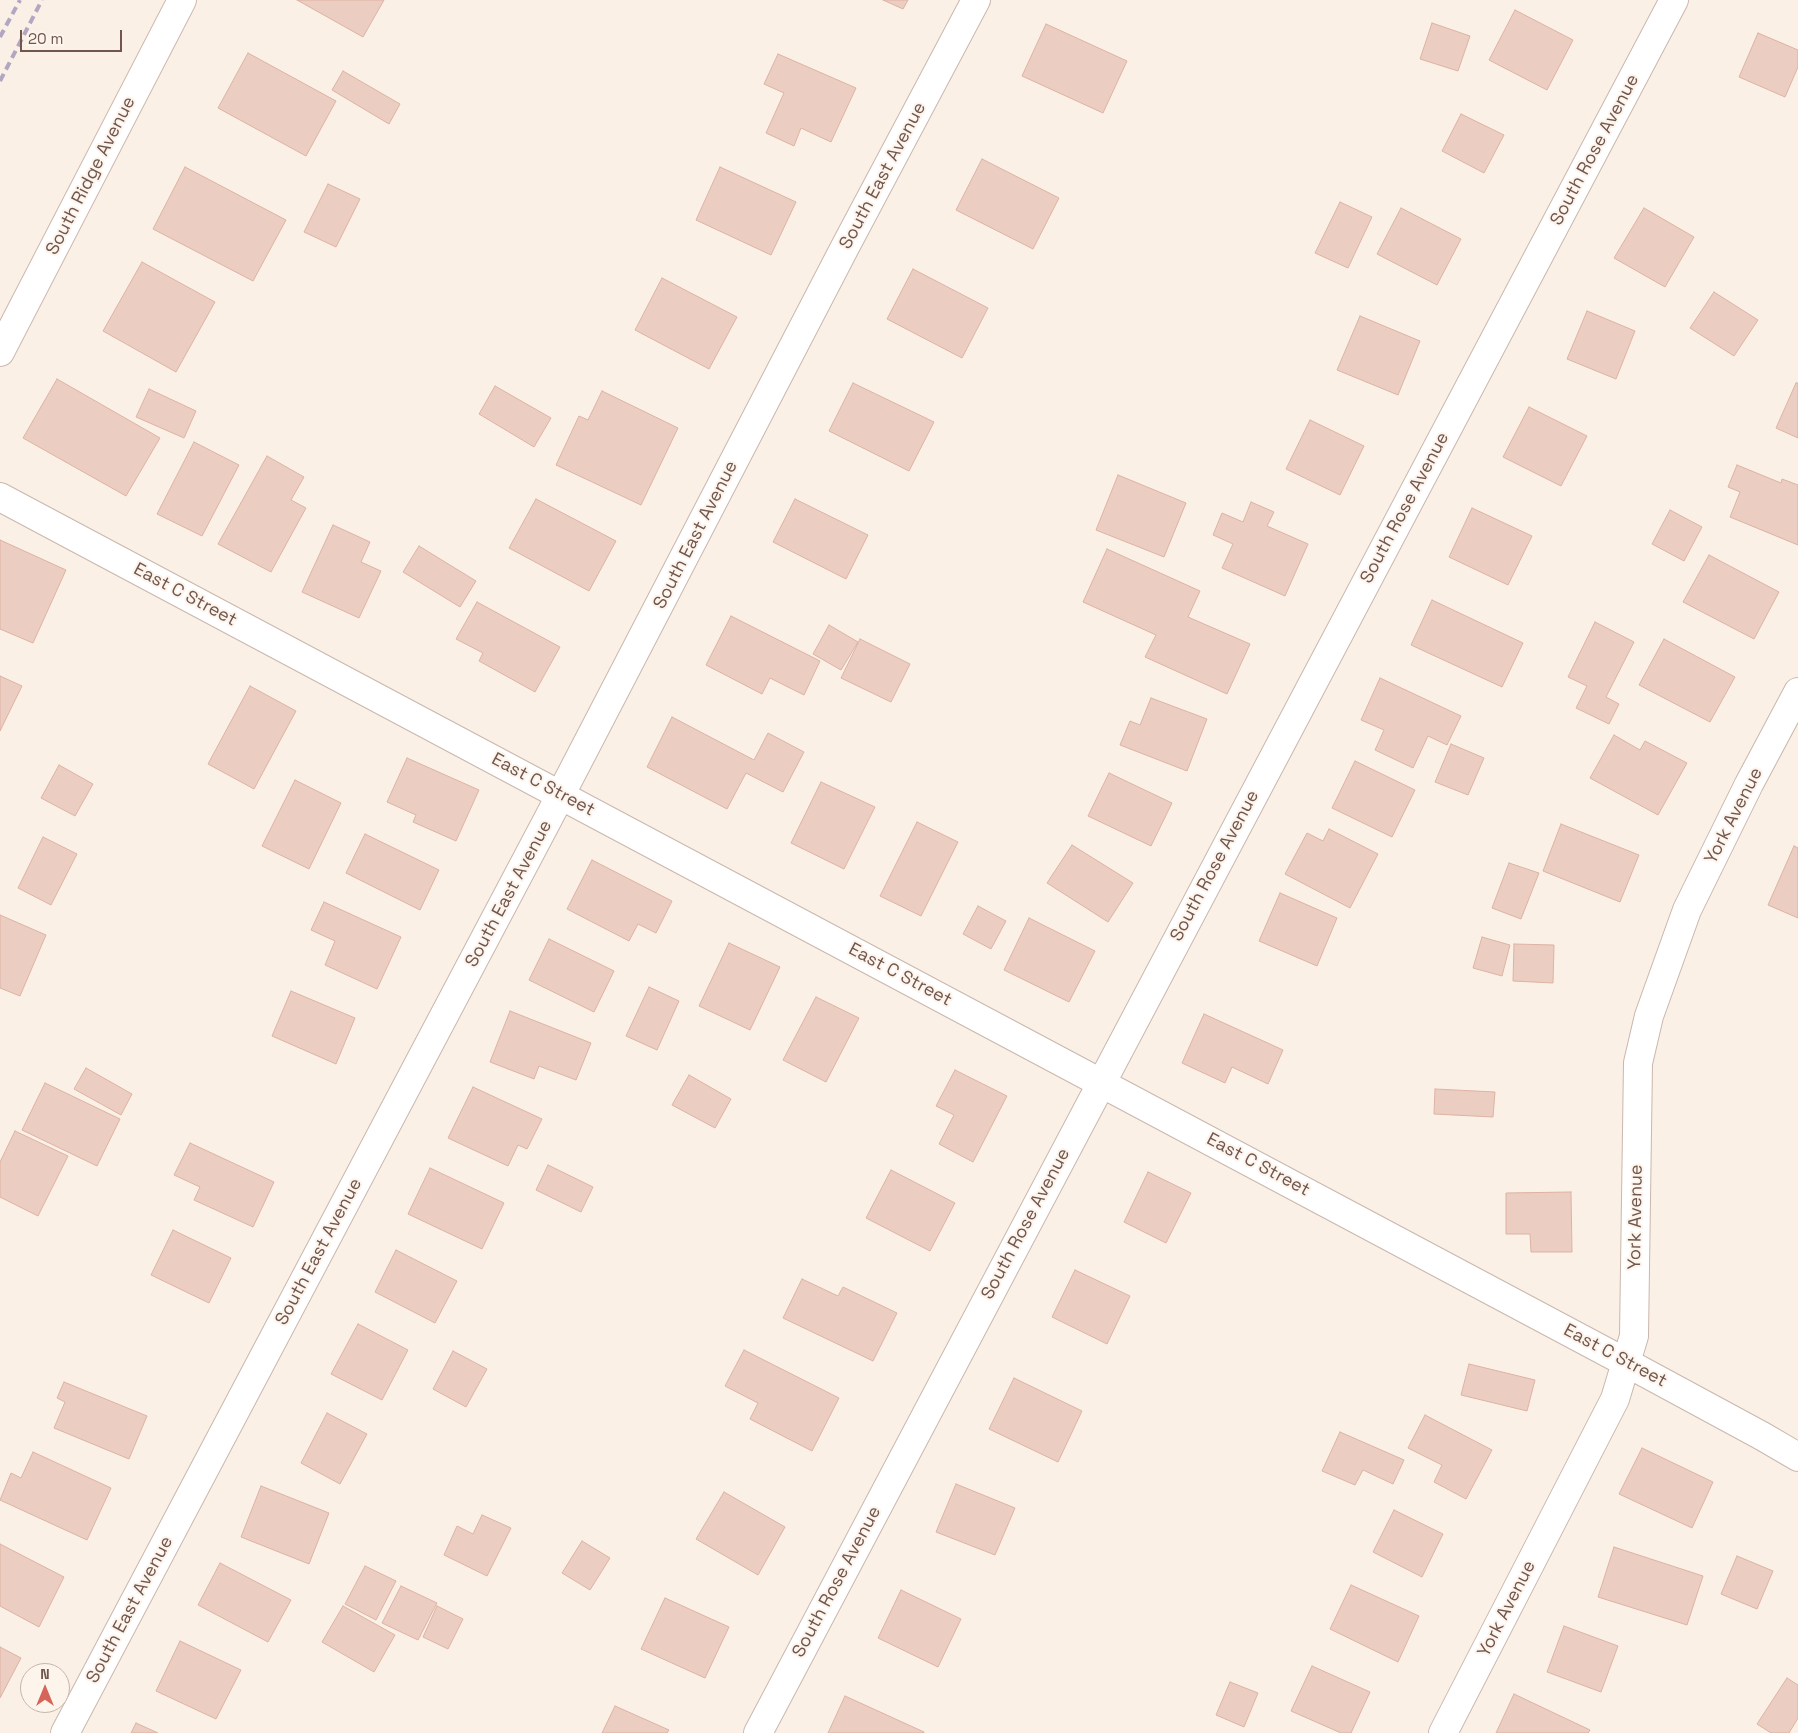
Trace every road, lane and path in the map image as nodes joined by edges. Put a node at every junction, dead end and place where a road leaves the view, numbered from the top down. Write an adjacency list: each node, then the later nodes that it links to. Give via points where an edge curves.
1 (182, 0): 4 (street, South Ridge Avenue)
2 (976, 0): 7 (street, South East Avenue)
3 (1674, 0): 8 (street, South Rose Avenue)
4 (0, 352)
5 (0, 497): 7 (street, East C Street)
6 (1798, 692): 9 (street, York Avenue, via 1686,910 1649,1016 1638,1063 1634,1336)
7 (561, 795): 8 (street, East C Street); 11 (street, South East Avenue)
8 (1101, 1082): 9 (street, East C Street); 12 (street, South Rose Avenue)
9 (1627, 1362): 10 (street, East C Street); 13 (street, York Avenue, via 1615,1399)
10 (1798, 1457)
11 (65, 1733)
12 (758, 1733)
13 (1443, 1733)

